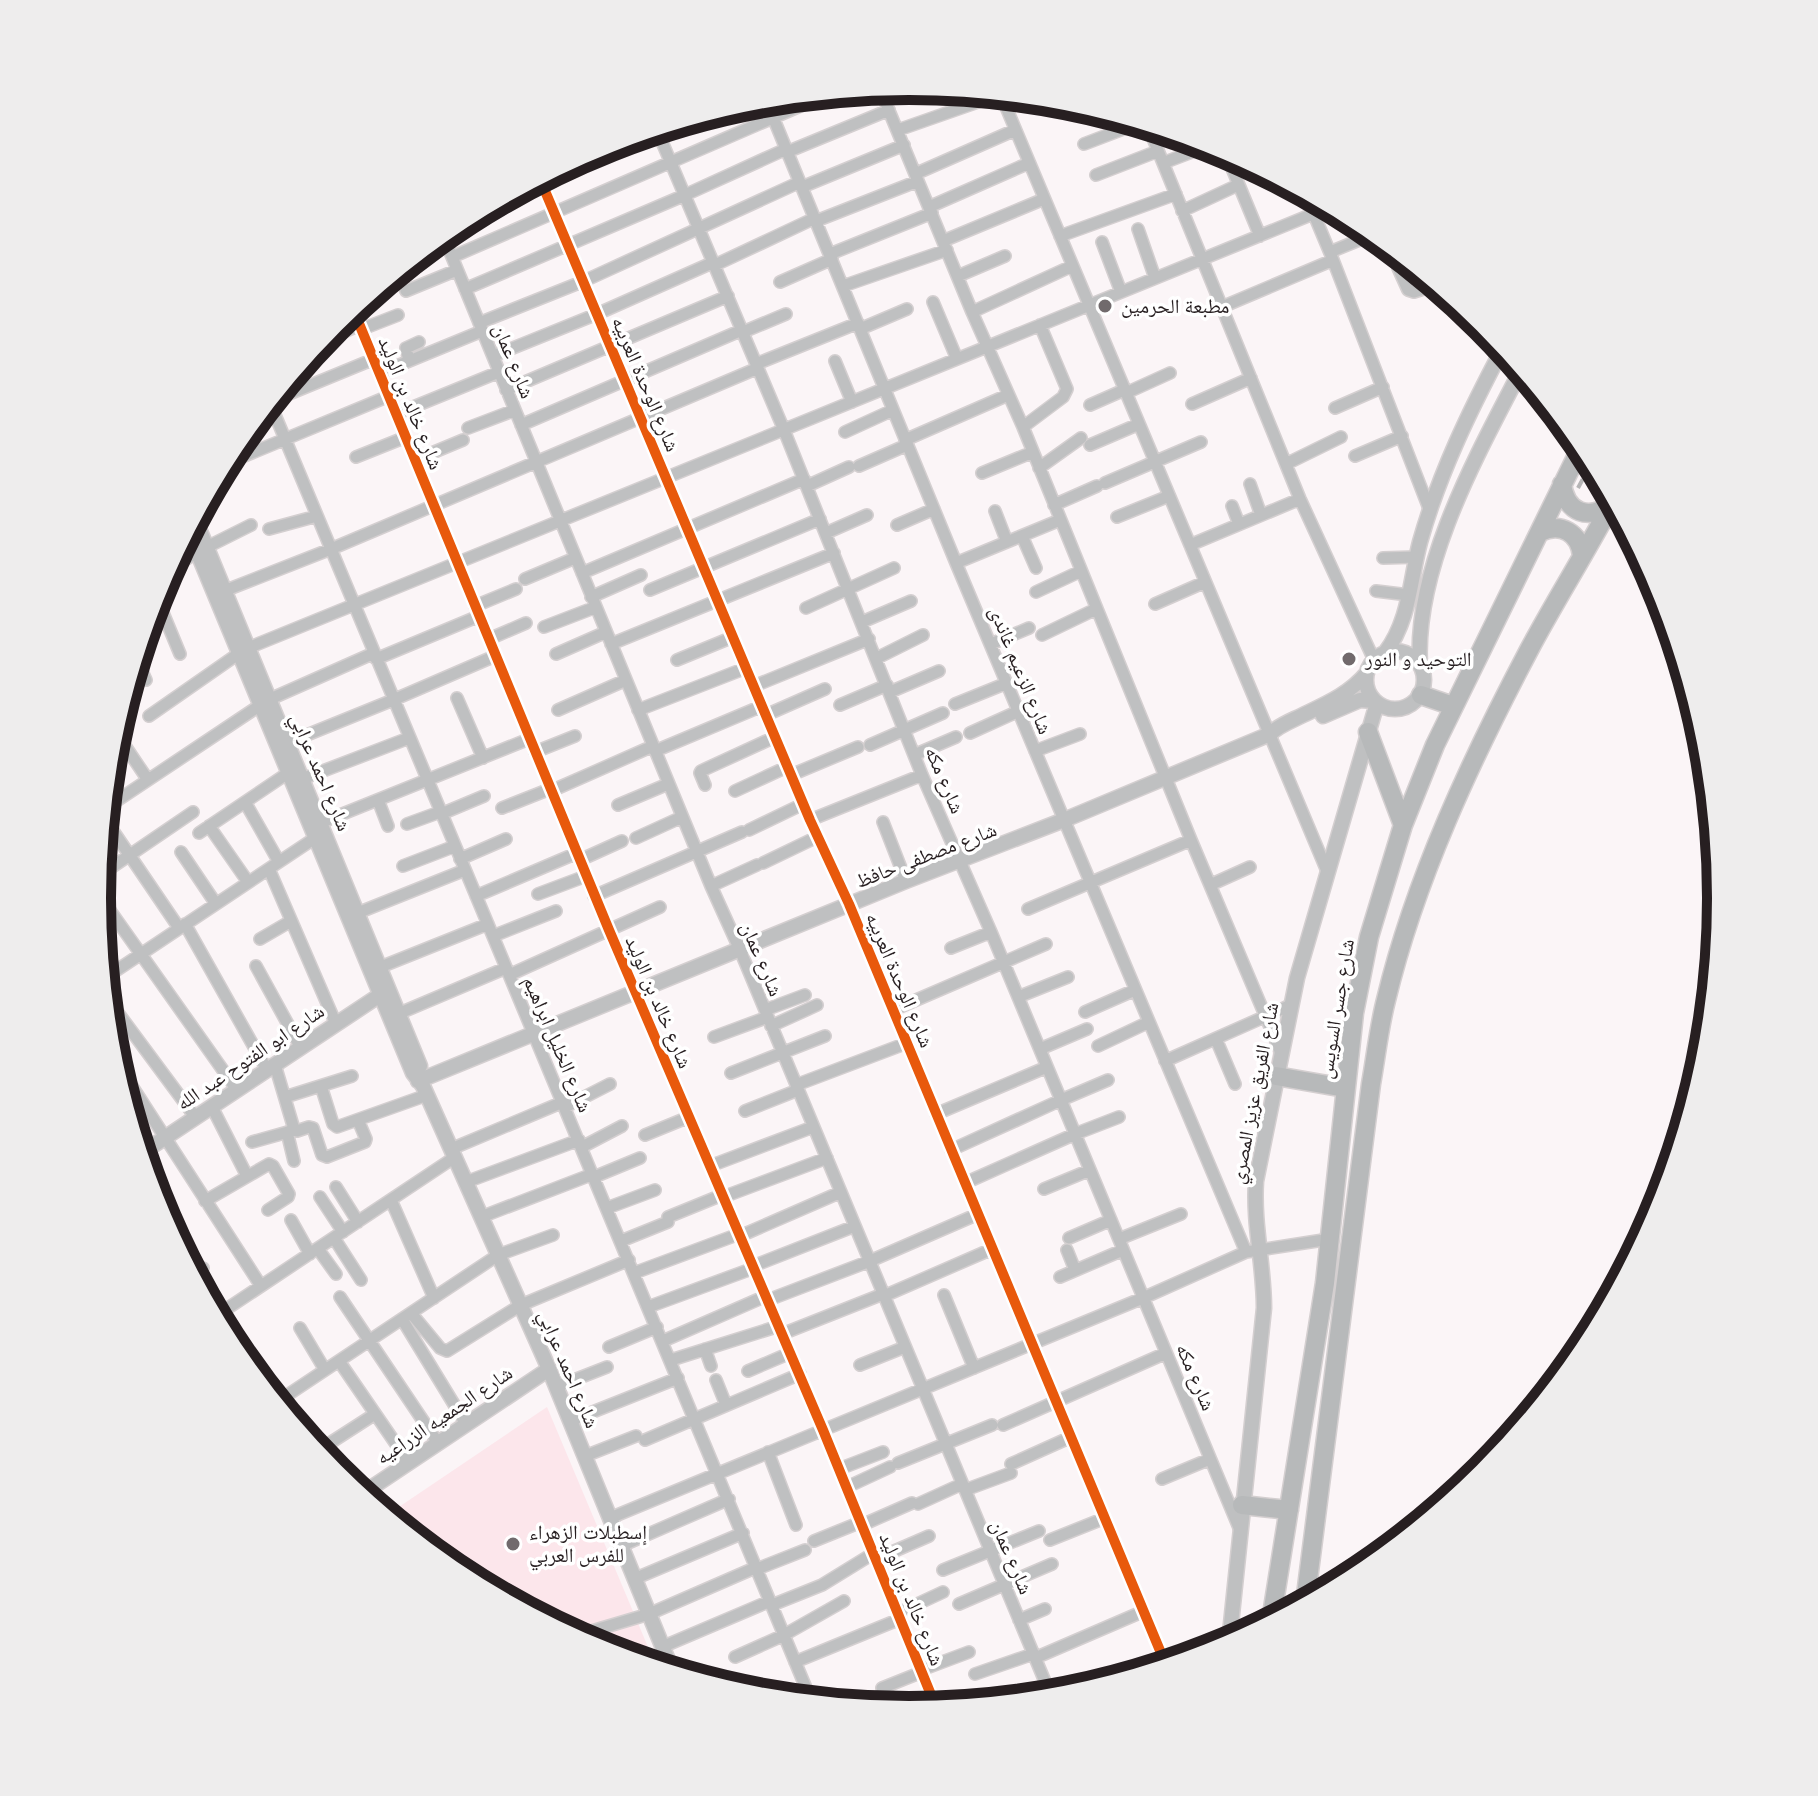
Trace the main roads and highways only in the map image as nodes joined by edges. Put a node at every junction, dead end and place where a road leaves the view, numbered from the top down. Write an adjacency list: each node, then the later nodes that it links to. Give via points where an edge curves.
1 (1575, 458): 2 (main road, شارع جسر السويس)
2 (1562, 484): 3 (main road, via 1575,509 1594,513); 5 (main road, شارع جسر السويس)
3 (1605, 508)
4 (1607, 511): 6 (main road)
5 (1540, 532): 6 (main road, via 1556,527 1572,533); 8 (main road, شارع جسر السويس)
6 (1582, 556): 15 (main road, via 1462,788 1401,944 1371,1084)
7 (1421, 695): 8 (main road)
8 (1453, 706): 10 (main road, شارع جسر السويس)
9 (1368, 732): 10 (main road)
10 (1403, 825): 12 (main road, شارع جسر السويس, via 1361,975)
11 (1276, 1076): 12 (main road)
12 (1345, 1088): 14 (main road, شارع جسر السويس, via 1325,1283)
13 (1242, 1505): 14 (main road)
14 (1289, 1510): 16 (main road, شارع جسر السويس)
15 (1307, 1590)
16 (1273, 1608)

